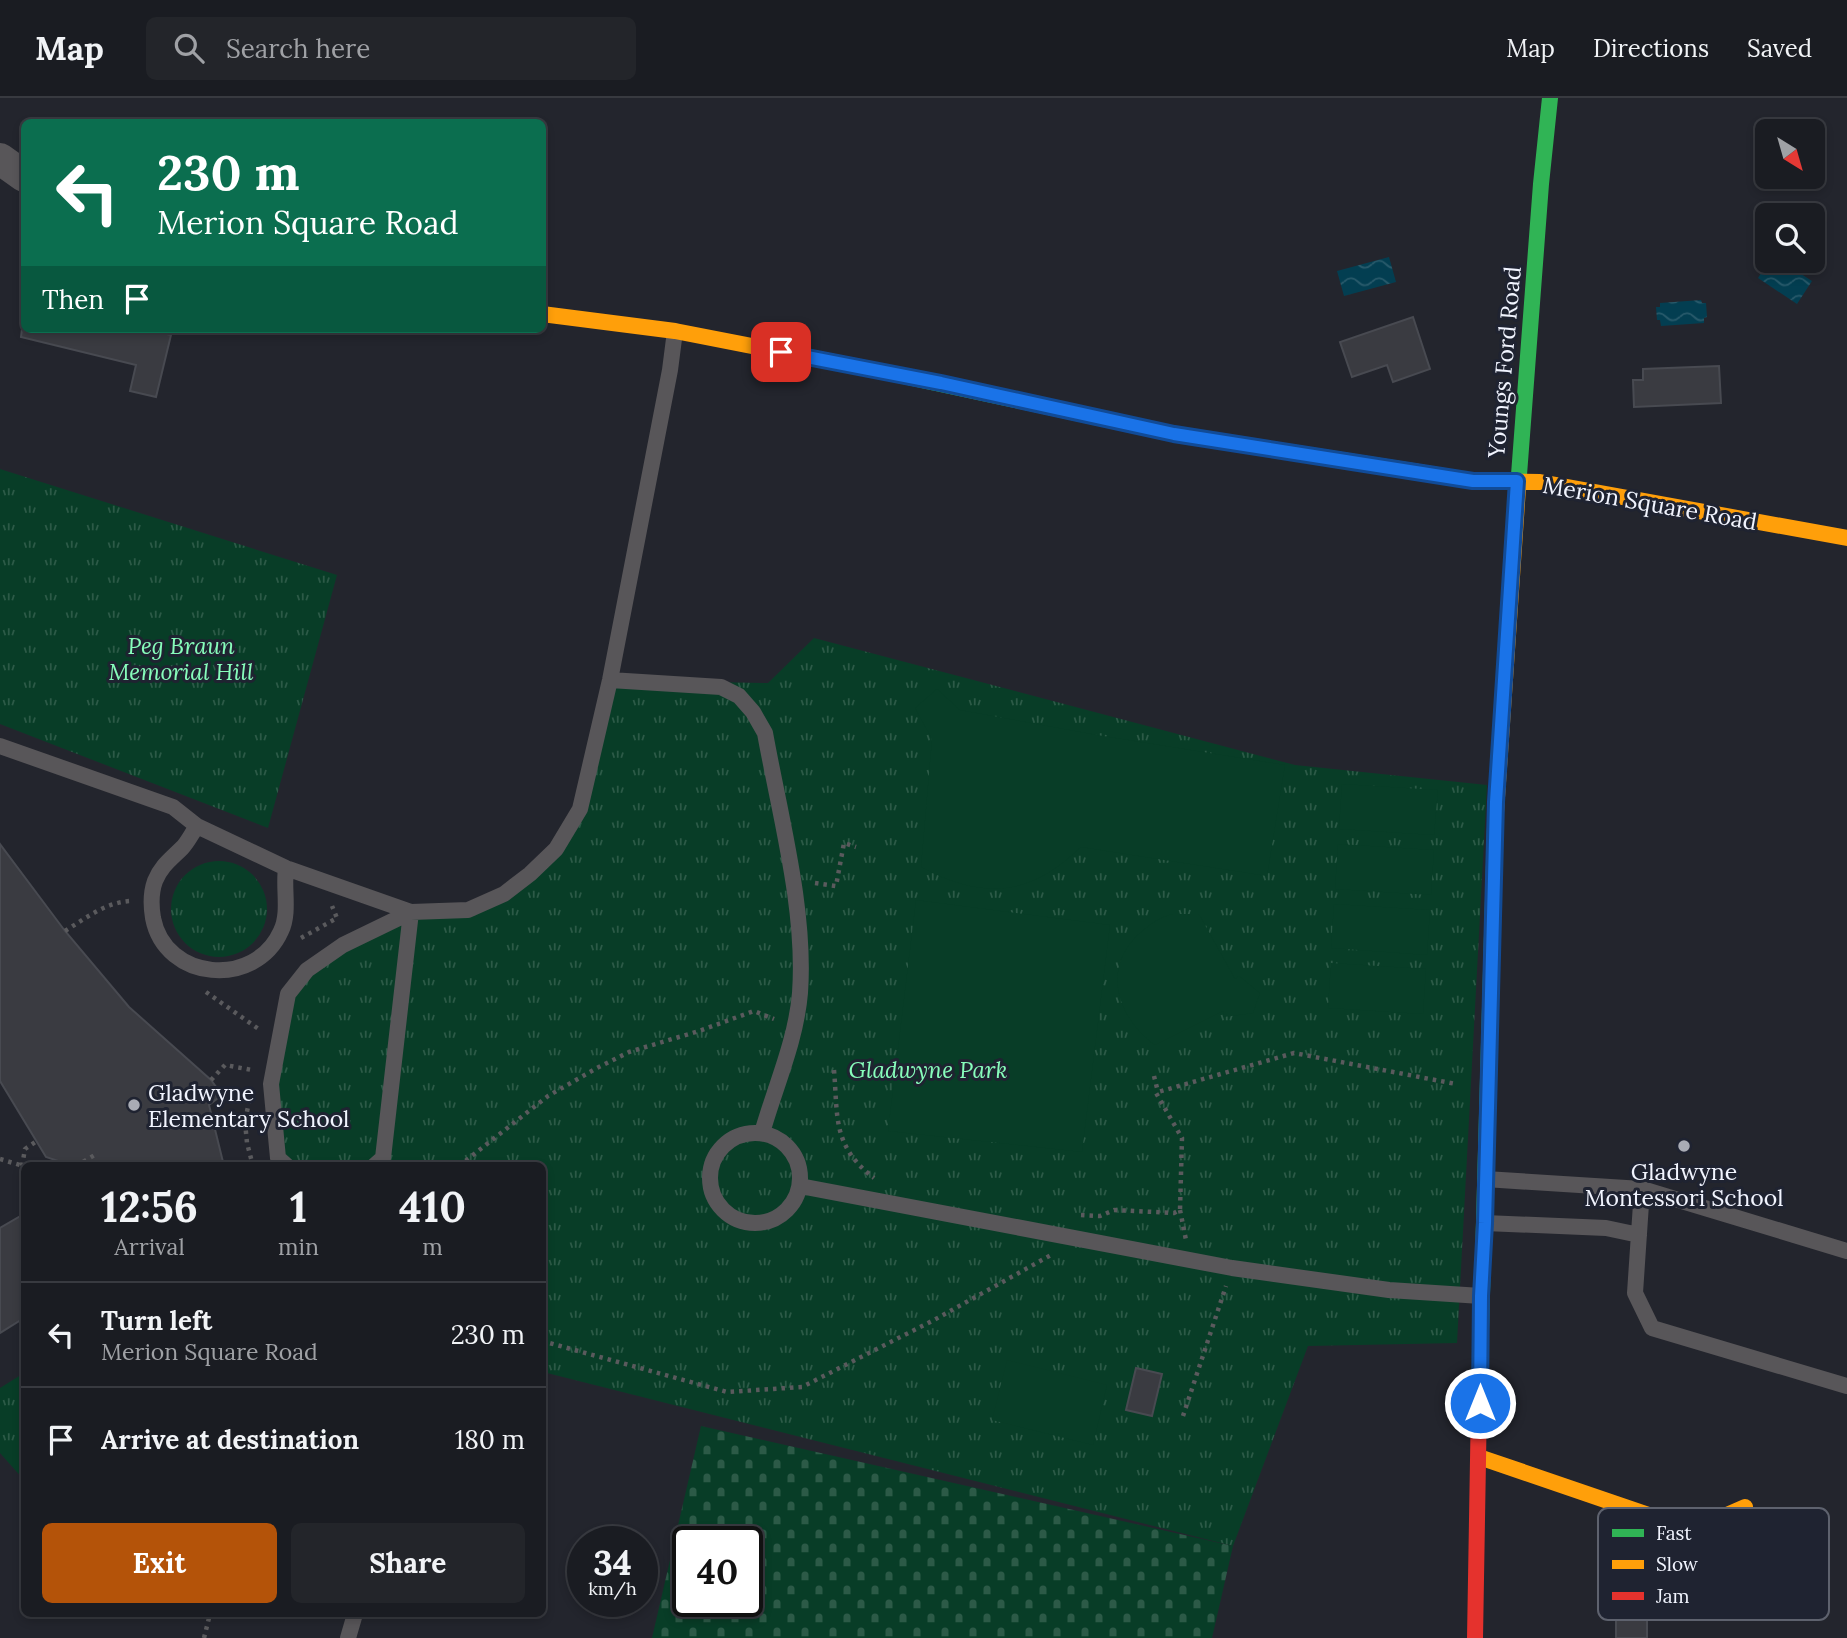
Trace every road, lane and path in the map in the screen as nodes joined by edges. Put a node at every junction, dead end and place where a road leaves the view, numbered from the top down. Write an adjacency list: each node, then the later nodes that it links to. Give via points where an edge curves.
1 (1550, 98): 6 (street, Youngs Ford Road)
2 (0, 159): 3 (street)
3 (21, 174)
4 (546, 315): 5 (street, Merion Square Road)
5 (675, 331): 6 (street, Merion Square Road, via 1174,434 1473,481); 8 (lane)
6 (1517, 481): 7 (street, Merion Square Road); 26 (street, Youngs Ford Road, via 1496,802)
7 (1847, 538)
8 (610, 680): 16 (lane, via 580,809 556,849 505,894 468,910); 21 (lane, via 721,687 739,696 765,733 799,922 800,995)
9 (0, 746): 10 (lane, via 173,807)
10 (197, 826): 12 (lane); 12 (lane, via 166,862 155,883 151,906 155,928 167,948 184,963 206,971 229,972 270,950 282,930 287,907)
11 (856, 847): 13 (path, via 844,844)
12 (286, 868): 16 (lane)
13 (836, 886)
14 (325, 904): 18 (path, via 334,907 337,918 300,939)
15 (134, 908): 17 (path, via 136,901 120,901)
16 (411, 912): 38 (lane, via 307,970 288,994 271,1084 278,1158); 39 (lane, via 383,1158)
17 (65, 931)
18 (299, 931)
19 (213, 990): 20 (path, via 204,992 260,1032)
20 (261, 1019)
21 (795, 1028): 31 (lane); 40 (path, via 754,1010 629,1052 548,1096)
22 (256, 1070): 25 (path, via 225,1065)
23 (834, 1070): 43 (path, via 838,1128 844,1145)
24 (1154, 1076): 27 (path)
25 (211, 1080)
26 (1487, 1090): 27 (path, via 1294,1053); 42 (street, Youngs Ford Road)
27 (1158, 1092): 47 (path, via 1159,1102 1182,1138 1180,1210 1114,1210)
28 (251, 1096): 30 (path)
29 (212, 1119): 30 (path)
30 (245, 1121): 37 (path)
31 (762, 1133): 44 (lane, via 792,1152); 44 (lane, via 737,1136 718,1152 709,1175 714,1199 731,1218 755,1224 779,1217)
32 (37, 1141): 35 (path, via 25,1149)
33 (98, 1153): 36 (path)
34 (0, 1159): 41 (path)
35 (23, 1162)
36 (83, 1162)
37 (252, 1162)
38 (282, 1162)
39 (378, 1162)
40 (464, 1162)
41 (21, 1165)
42 (1485, 1179): 45 (lane); 48 (street, Youngs Ford Road)
43 (876, 1180)
44 (800, 1186): 50 (lane)
45 (1642, 1189): 49 (lane); 51 (lane)
46 (1076, 1215): 47 (path)
47 (1100, 1216): 50 (path)
48 (1485, 1223): 49 (lane, via 1606,1228); 53 (street, Youngs Ford Road)
49 (1639, 1235): 55 (lane, via 1635,1293 1652,1328)
50 (1081, 1239): 52 (lane); 54 (path, via 802,1387 727,1392)
51 (1847, 1251)
52 (1231, 1268): 53 (lane, via 1389,1290); 56 (path)
53 (1481, 1296): 57 (street, Youngs Ford Road)
54 (546, 1342)
55 (1847, 1387)
56 (1183, 1416)
57 (1479, 1457): 58 (street); 63 (street, Youngs Ford Road)
58 (1628, 1508)
59 (209, 1617): 61 (path)
60 (354, 1617): 62 (lane)
61 (204, 1638)
62 (348, 1638)
63 (1475, 1638)

